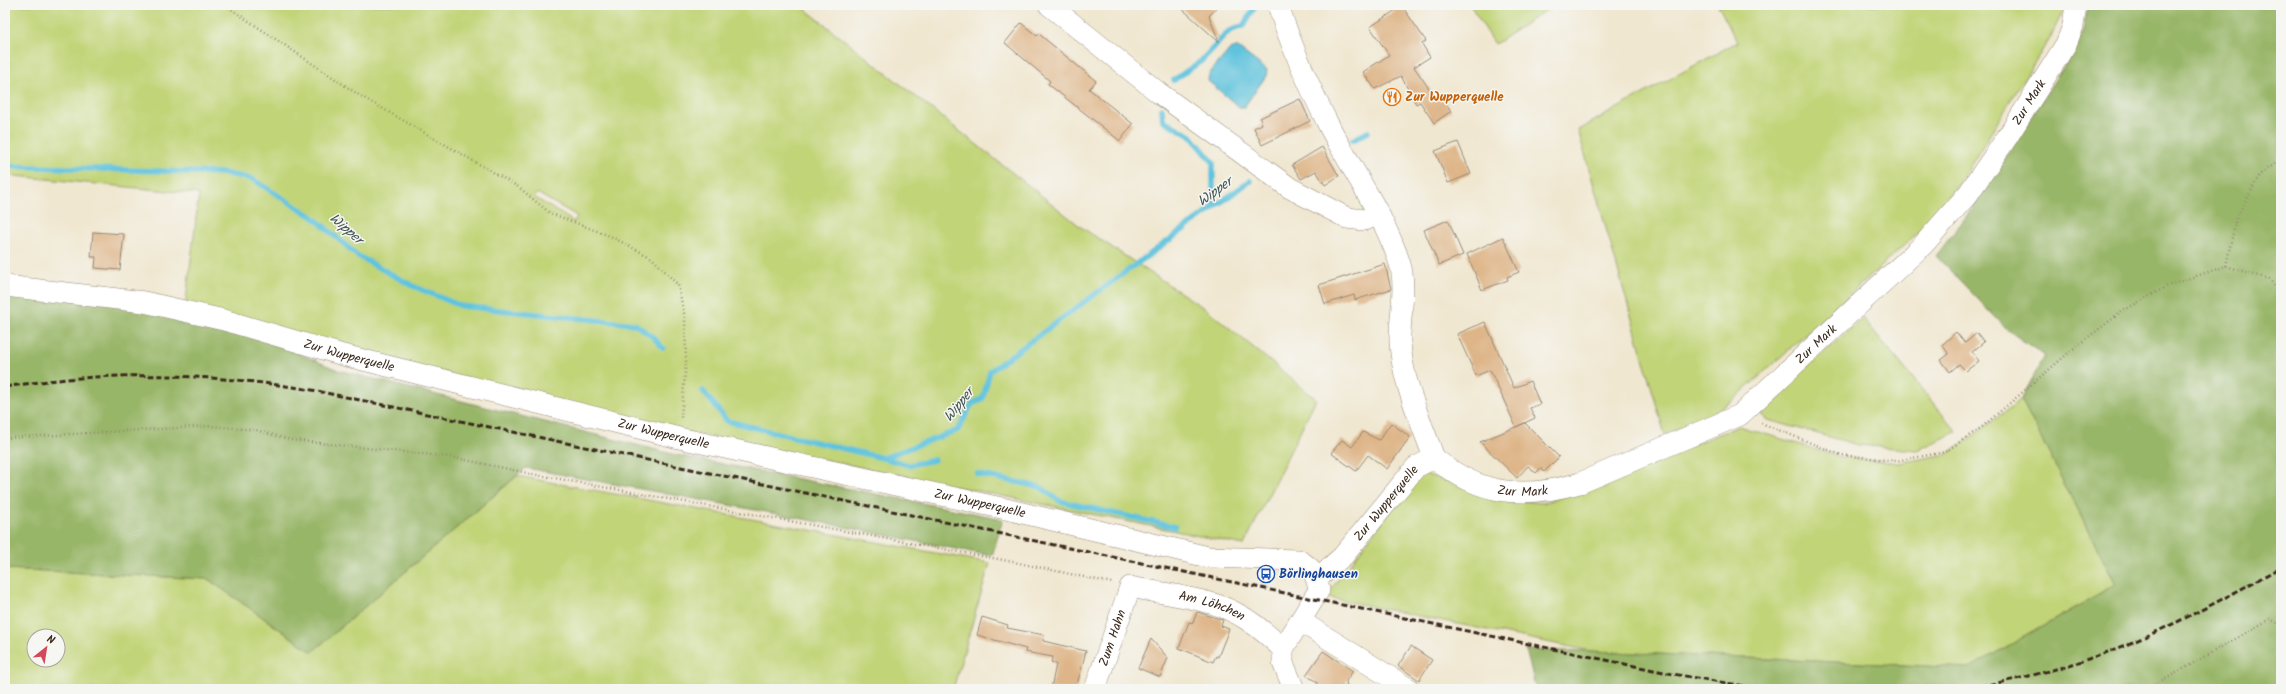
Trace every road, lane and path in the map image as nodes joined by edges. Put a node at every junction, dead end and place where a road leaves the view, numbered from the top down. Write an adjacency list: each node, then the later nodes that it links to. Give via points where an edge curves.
1 (225, 5): 12 (path, via 358,95 517,186 550,213 610,236 652,258 678,285 685,318 686,362)
2 (1049, 5): 6 (street, via 1159,93 1290,188 1347,218 1364,220)
3 (1278, 5): 6 (street, Zur Wupperquelle, via 1297,58 1328,125)
4 (2076, 5): 10 (street, Zur Mark, via 2073,26 2066,44 1968,194 1923,244)
5 (2281, 159): 7 (path, via 2260,175 2236,218)
6 (1379, 215): 13 (street, Zur Wupperquelle, via 1400,265 1400,342 1403,369)
7 (2226, 266): 9 (path, via 2269,279); 10 (path, via 2167,286 2123,311 2079,344 1982,426 1945,452 1896,461 1841,455)
8 (5, 286): 12 (street, Zur Wupperquelle, via 158,305 224,320 343,355)
9 (2281, 293)
10 (1740, 415): 13 (street, Zur Mark, via 1580,483 1529,494 1484,486 1451,472)
11 (5, 438): 15 (path, via 210,426 256,430 291,440 451,457 1014,562)
12 (679, 438): 14 (street, Zur Wupperquelle, via 1006,509 1208,557 1298,560 1309,566)
13 (1434, 458): 14 (street, Zur Wupperquelle, via 1416,466 1343,556)
14 (1317, 579): 16 (street, via 1319,590)
15 (1130, 587): 18 (street, Am Löhchen, via 1220,606 1244,617); 19 (street, Zum Hahn)
16 (1300, 621): 18 (street); 21 (street)
17 (2281, 625): 22 (path, via 2270,619)
18 (1283, 649): 20 (street, via 1283,663)
19 (1094, 689)
20 (1294, 689)
21 (1409, 689)
22 (2148, 689)

